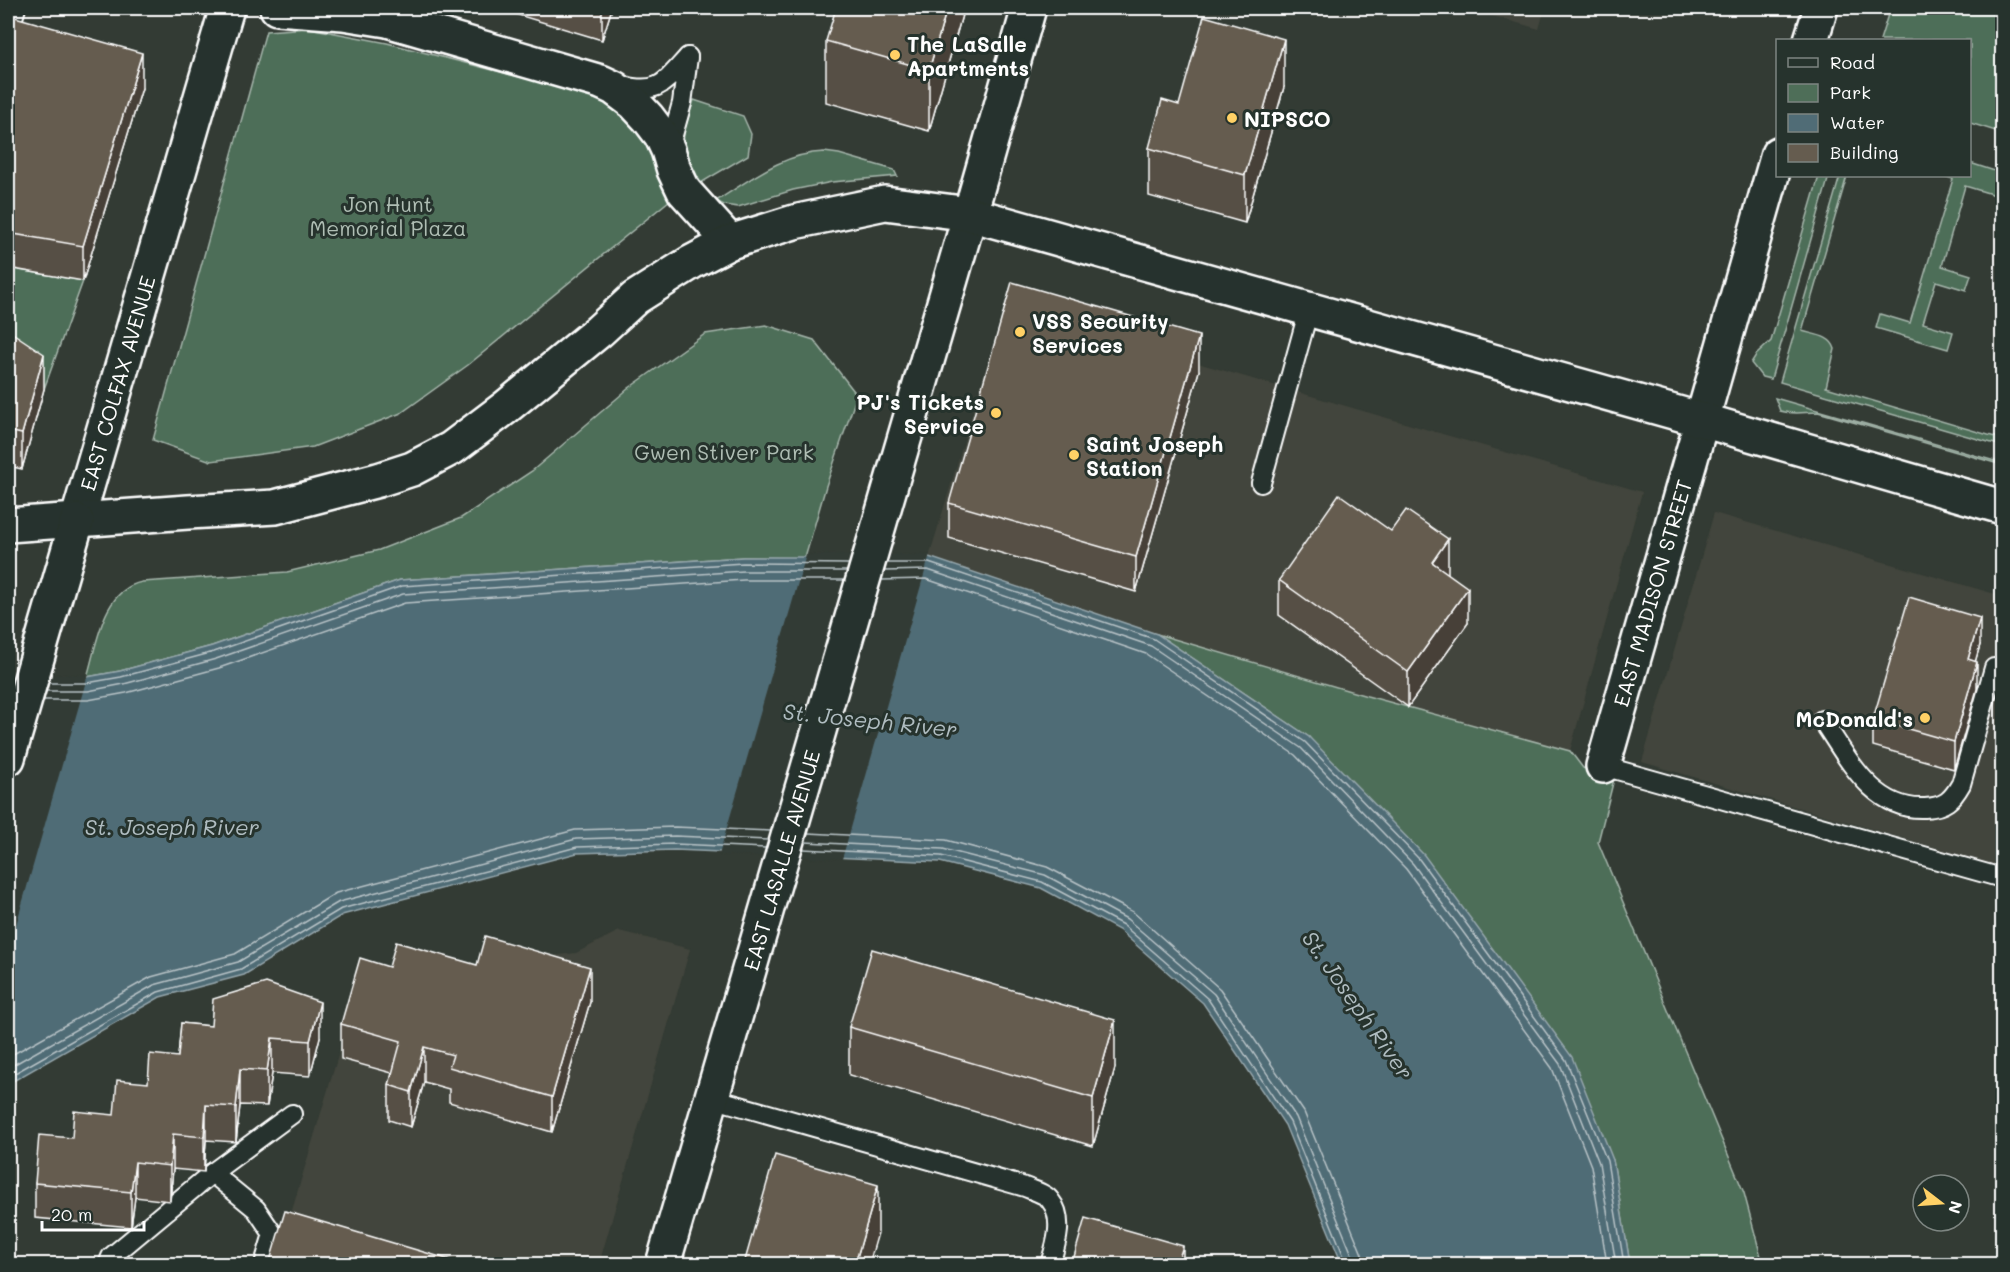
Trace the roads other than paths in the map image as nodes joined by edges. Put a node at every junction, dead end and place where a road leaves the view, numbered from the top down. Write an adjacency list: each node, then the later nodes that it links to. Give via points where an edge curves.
1 (227, 8): 17 (street, EAST COLFAX AVENUE)
2 (277, 8): 8 (street, via 387,20)
3 (1029, 8): 11 (street, EAST LASALLE AVENUE)
4 (1821, 8): 7 (street)
5 (15, 9): 6 (lane)
6 (8, 34)
7 (1811, 39)
8 (601, 82): 9 (street, via 634,103 661,135); 9 (lane, via 642,90 660,86 688,57 682,103)
9 (668, 150): 12 (street, via 684,191)
10 (1776, 161): 14 (street, EAST MADISON STREET)
11 (970, 214): 12 (street, via 885,203 794,222); 13 (street); 24 (street, EAST LASALLE AVENUE)
12 (730, 242): 17 (street, via 635,298 505,408 452,448 412,469 274,507)
13 (1309, 309): 14 (street); 15 (lane)
14 (1702, 420): 16 (street); 22 (street, EAST MADISON STREET)
15 (1261, 483)
16 (2002, 507)
17 (77, 521): 18 (street); 21 (street, EAST COLFAX AVENUE)
18 (8, 525)
19 (2002, 668): 20 (lane, via 1994,668 1961,784 1954,797 1939,807 1914,808 1885,799 1868,784)
20 (1822, 720)
21 (8, 758)
22 (1603, 766): 23 (lane)
23 (2002, 878)
24 (712, 1098): 29 (street, EAST LASALLE AVENUE); 30 (lane, via 1026,1187 1050,1200 1058,1217 1057,1241)
25 (292, 1114): 26 (lane)
26 (212, 1173): 27 (lane, via 111,1257); 28 (lane, via 256,1209 273,1234)
27 (108, 1264)
28 (264, 1264)
29 (663, 1264)
30 (1050, 1264)

